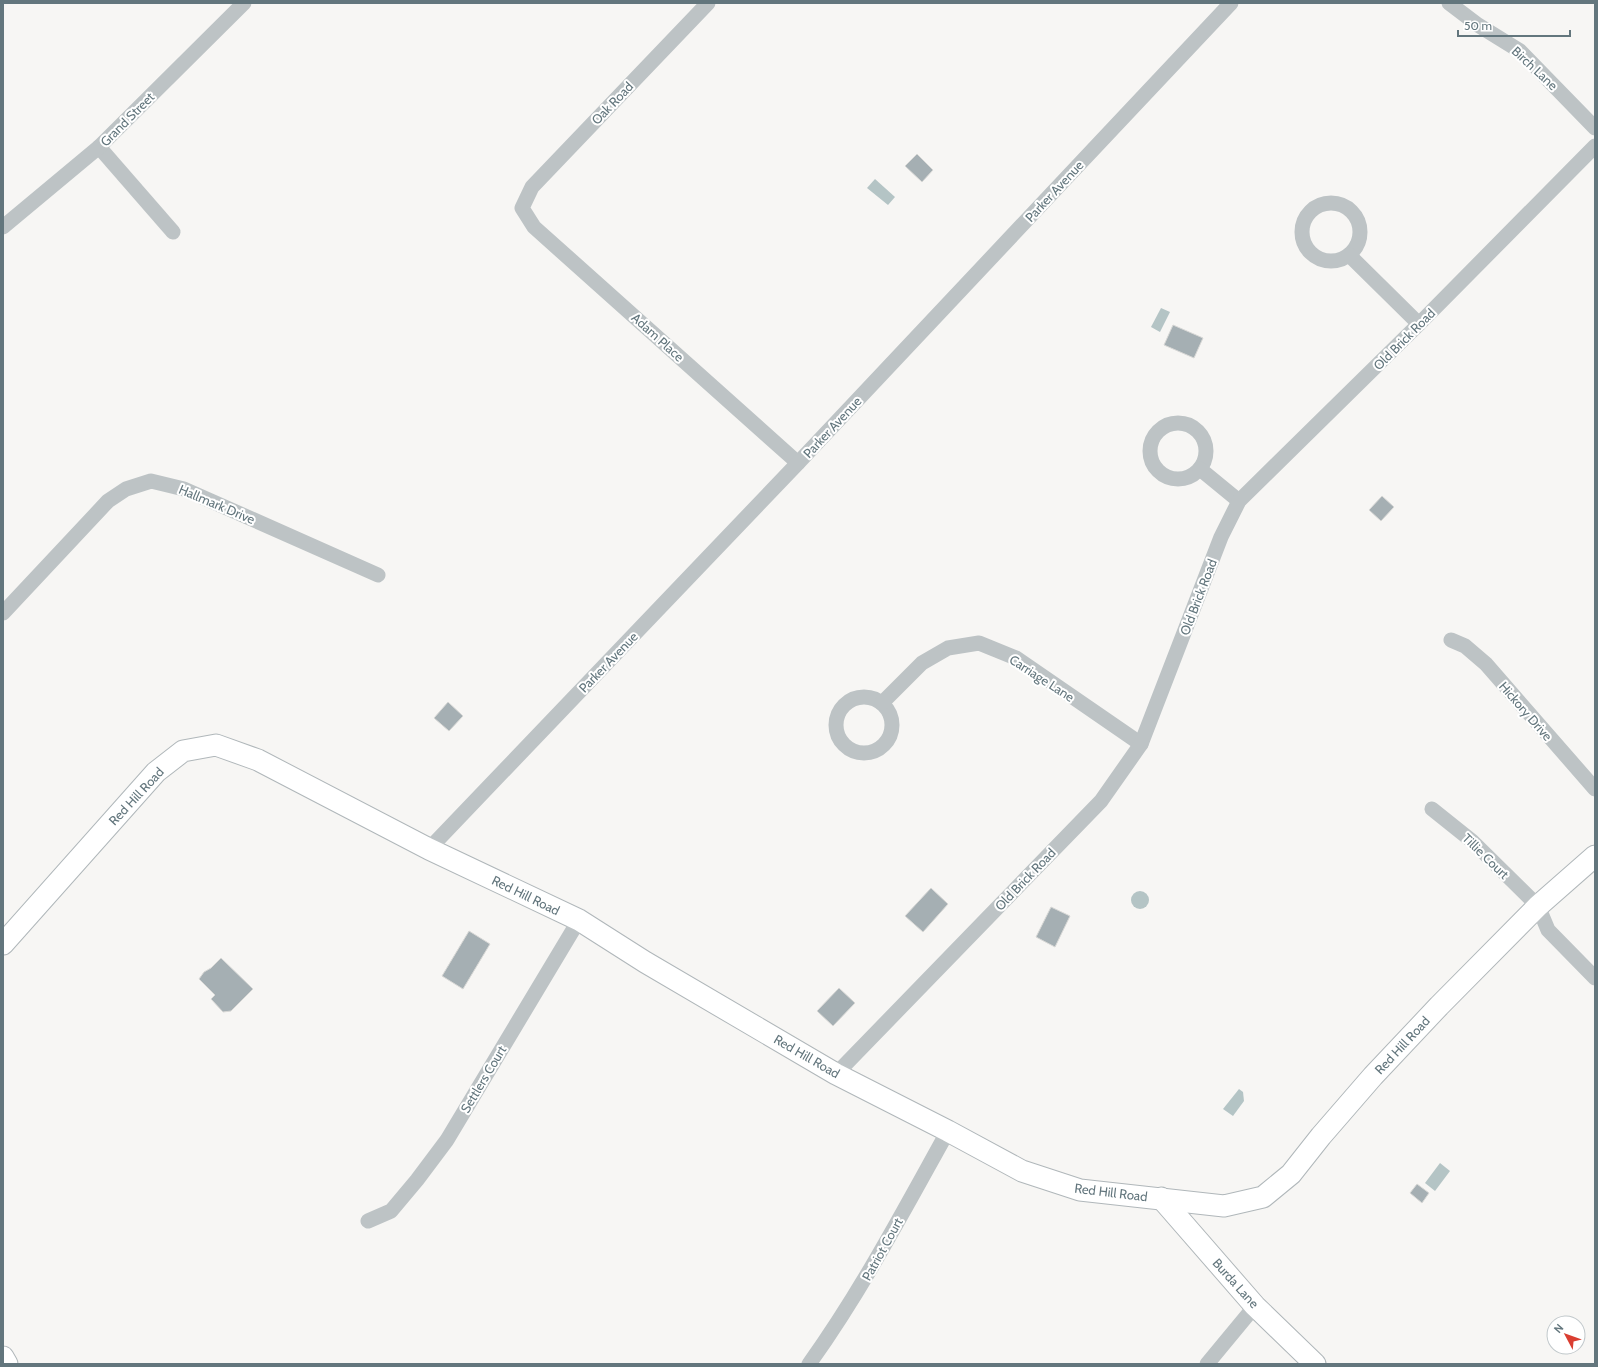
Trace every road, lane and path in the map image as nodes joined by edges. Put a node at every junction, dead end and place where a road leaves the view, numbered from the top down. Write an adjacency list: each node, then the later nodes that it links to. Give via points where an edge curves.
1 (244, 3): 7 (street, Grand Street)
2 (708, 3): 8 (street, Oak Road, via 532,187)
3 (1231, 3): 13 (street, Parker Avenue)
4 (1449, 3): 5 (street, Birch Lane, via 1520,51)
5 (1595, 128)
6 (1595, 146): 12 (street, Old Brick Road)
7 (99, 147): 9 (street, Grand Street); 10 (street)
8 (522, 208): 13 (street, Adam Place, via 534,227)
9 (3, 227)
10 (173, 232)
11 (1349, 255): 12 (street)
12 (1419, 324): 15 (street, Old Brick Road)
13 (798, 463): 23 (street, Parker Avenue)
14 (1200, 469): 15 (street)
15 (1239, 501): 20 (street, Old Brick Road, via 1221,537)
16 (378, 575): 17 (street, Hallmark Drive, via 184,489 151,481 126,489 108,501)
17 (3, 613)
18 (1451, 640): 21 (street, Hickory Drive, via 1465,646 1486,664)
19 (882, 703): 20 (street, Carriage Lane, via 922,663 948,648 979,643 1016,658)
20 (1141, 744): 29 (street, Old Brick Road, via 1101,800)
21 (1595, 789)
22 (1432, 809): 25 (street, Tillie Court, via 1472,841)
23 (429, 849): 26 (street, Red Hill Road); 27 (street, Red Hill Road, via 258,760 216,745 183,751 156,772)
24 (1595, 856): 25 (street, Red Hill Road)
25 (1538, 906): 28 (street, via 1548,930); 31 (street, Red Hill Road, via 1373,1076 1291,1174 1263,1197 1224,1206)
26 (579, 920): 29 (street, Red Hill Road); 32 (street, Settlers Court, via 447,1140 390,1211)
27 (3, 944)
28 (1595, 978)
29 (836, 1074): 30 (street, Red Hill Road)
30 (948, 1131): 31 (street, Red Hill Road, via 1022,1171 1080,1190); 36 (street, Patriot Court, via 862,1284)
31 (1160, 1198): 33 (street, Burda Lane)
32 (368, 1221)
33 (1256, 1306): 37 (street); 38 (street, Burda Lane)
34 (3, 1357): 35 (street)
35 (7, 1364)
36 (809, 1364)
37 (1207, 1364)
38 (1315, 1364)

